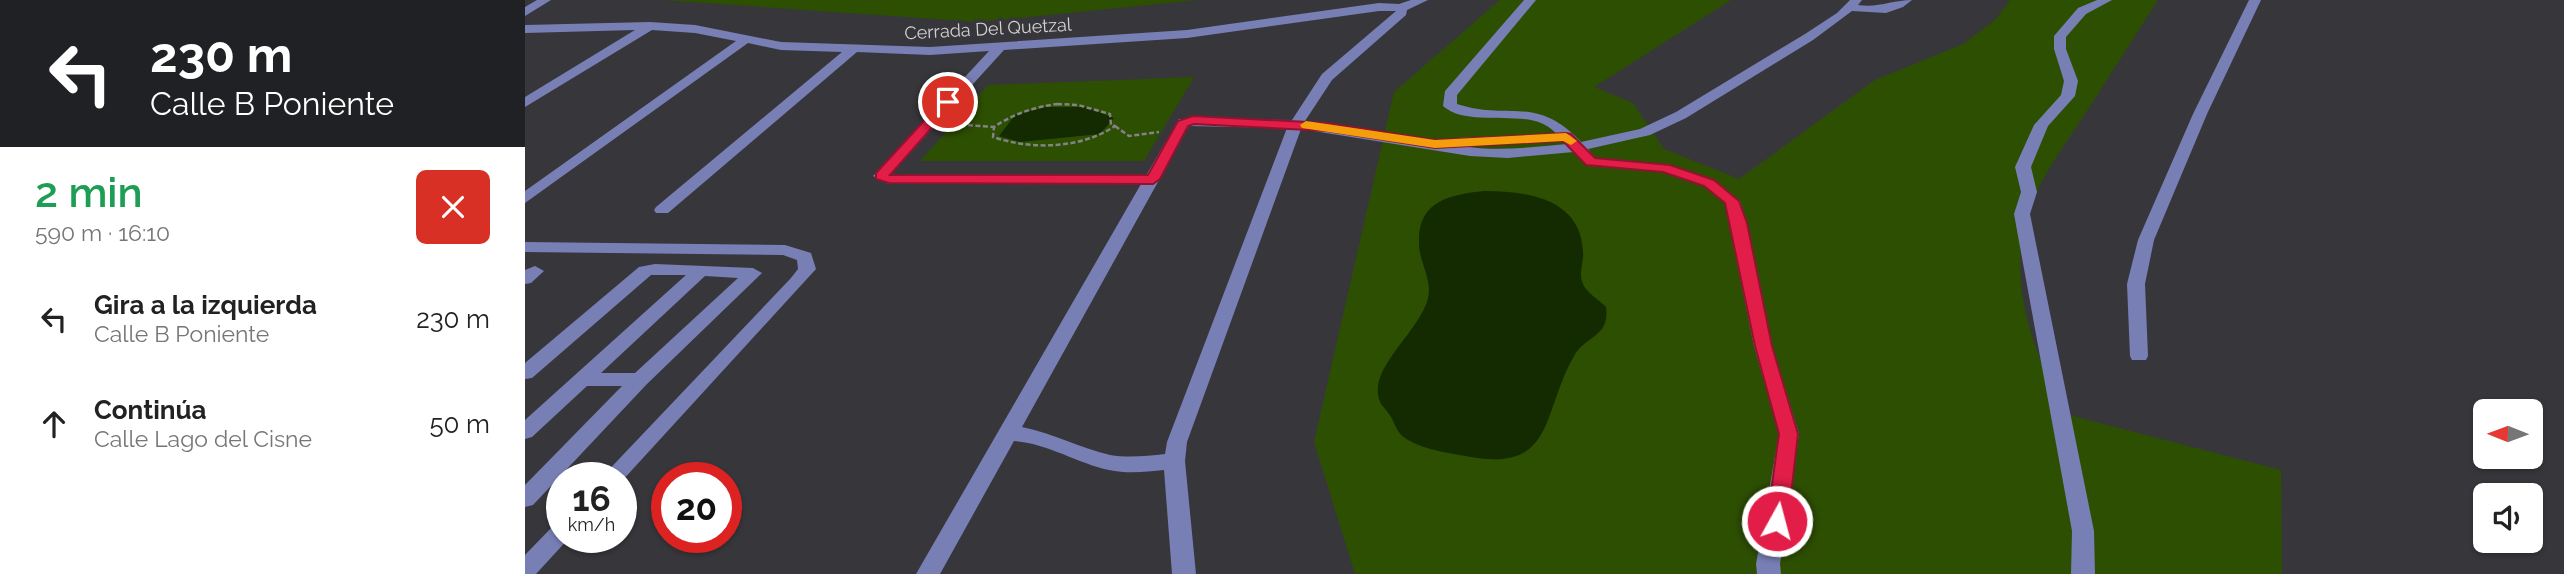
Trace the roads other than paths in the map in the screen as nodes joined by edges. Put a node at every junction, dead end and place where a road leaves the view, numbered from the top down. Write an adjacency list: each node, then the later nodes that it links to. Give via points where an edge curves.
1 (545, 0): 9 (street)
2 (1422, 0): 8 (street)
3 (1530, 0): 19 (street, via 1450,94 1450,106 1462,112 1540,118)
4 (1906, 0): 7 (street, via 1880,11)
5 (2106, 0): 39 (street, via 2082,11 2060,36 2071,81 2068,96 2041,125 2023,167 2029,192 2022,214 2083,531)
6 (2255, 0): 25 (street, via 2146,240 2136,284)
7 (1853, 4): 19 (street, via 1809,37 1681,115 1645,132)
8 (1400, 8): 15 (street, Cerrada Del Quetzal, via 1379,7 1187,34); 18 (street, via 1402,12 1327,77)
9 (525, 12)
10 (650, 26): 11 (street, Cerrada Del Quetzal); 14 (street, Cerrada Del Quetzal, via 695,29); 17 (street)
11 (577, 27): 12 (street, Cerrada Del Quetzal); 13 (street, Cerrada Del Quetzal)
12 (525, 29)
13 (525, 37)
14 (744, 40): 16 (street, Cerrada Del Quetzal); 21 (street)
15 (999, 48): 16 (street, Cerrada Del Quetzal); 20 (street, via 881,176)
16 (852, 50): 22 (street)
17 (525, 103)
18 (1296, 124): 19 (street, via 1470,152 1508,154); 20 (street, via 1187,121); 31 (street, via 1177,442)
19 (1572, 142): 38 (street, via 1591,162 1665,168 1709,183 1732,201 1763,346 1789,434)
20 (1153, 179): 30 (street)
21 (525, 198)
22 (662, 210)
23 (525, 247): 32 (street, via 785,250 805,257 807,269 797,282)
24 (702, 270): 26 (street, via 645,271); 27 (street, via 753,273); 28 (street)
25 (2139, 356)
26 (525, 373)
27 (640, 379): 28 (street); 33 (street)
28 (580, 380): 29 (street)
29 (525, 432)
30 (1009, 433): 31 (street, via 1038,436 1109,462); 36 (street)
31 (1174, 461): 37 (street)
32 (627, 462)
33 (525, 499)
34 (546, 548): 35 (street)
35 (525, 570)
36 (928, 574)
37 (1184, 574)
38 (1769, 574)
39 (2083, 574)

